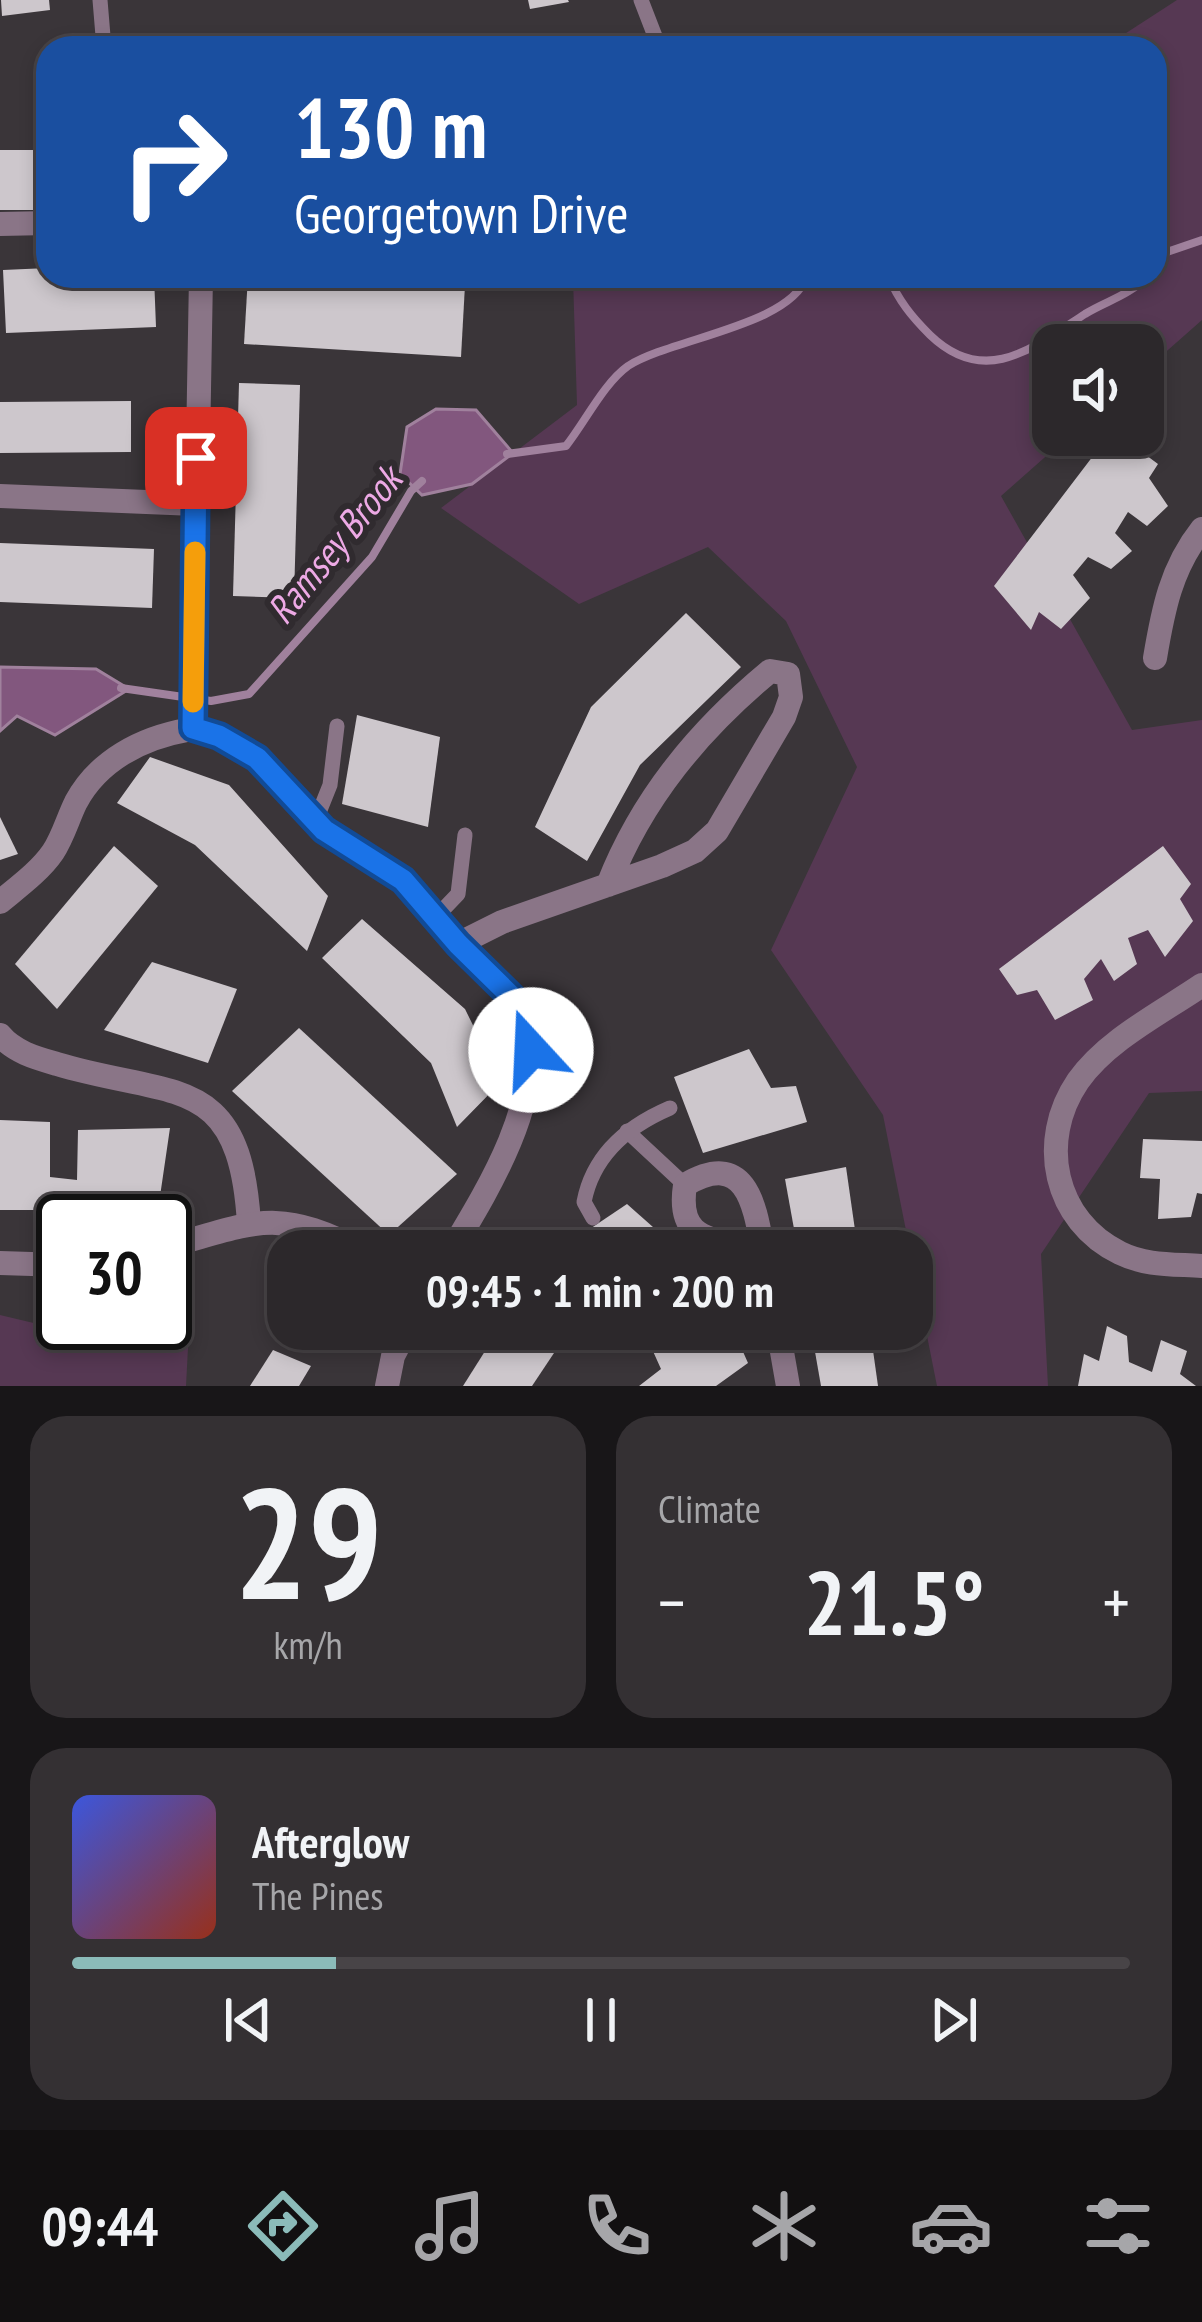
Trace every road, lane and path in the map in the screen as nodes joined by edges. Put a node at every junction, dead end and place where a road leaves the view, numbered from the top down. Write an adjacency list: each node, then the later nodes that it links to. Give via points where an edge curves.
1 (100, 0): 3 (lane)
2 (641, 0): 4 (lane)
3 (103, 36)
4 (655, 36)
5 (36, 223): 6 (street)
6 (0, 224)
7 (201, 288): 9 (street)
8 (0, 496): 9 (street)
9 (195, 504): 13 (street)
10 (1202, 529): 11 (street, via 1164,600)
11 (1155, 658)
12 (338, 726): 14 (lane)
13 (193, 728): 14 (street, via 257,758); 17 (street, via 100,766 54,851)
14 (316, 820): 18 (street, via 403,880)
15 (465, 835): 18 (lane, via 458,895)
16 (608, 885): 16 (street, via 695,850 717,831 784,717 788,674 770,671 725,708 662,781); 19 (street)
17 (0, 902)
18 (436, 917): 19 (street)
19 (458, 944): 28 (street, via 515,1000 531,1050 514,1132)
20 (1202, 986): 33 (street, via 1129,1034 1079,1080 1055,1137 1056,1179 1100,1241 1153,1264)
21 (0, 1035): 26 (street, via 26,1055 179,1091 212,1108 234,1138 246,1176)
22 (670, 1108): 23 (lane)
23 (627, 1131): 24 (lane); 25 (lane, via 587,1187)
24 (685, 1185): 29 (street, via 682,1206); 30 (street, via 719,1174 737,1179 754,1199)
25 (592, 1218)
26 (248, 1224): 27 (street, via 272,1220); 31 (street)
27 (315, 1230)
28 (463, 1230)
29 (694, 1230)
30 (758, 1230)
31 (192, 1240)
32 (0, 1263): 34 (street)
33 (1202, 1266)
34 (36, 1267)
35 (396, 1350): 37 (street)
36 (782, 1350): 38 (street)
37 (387, 1386)
38 (788, 1386)

